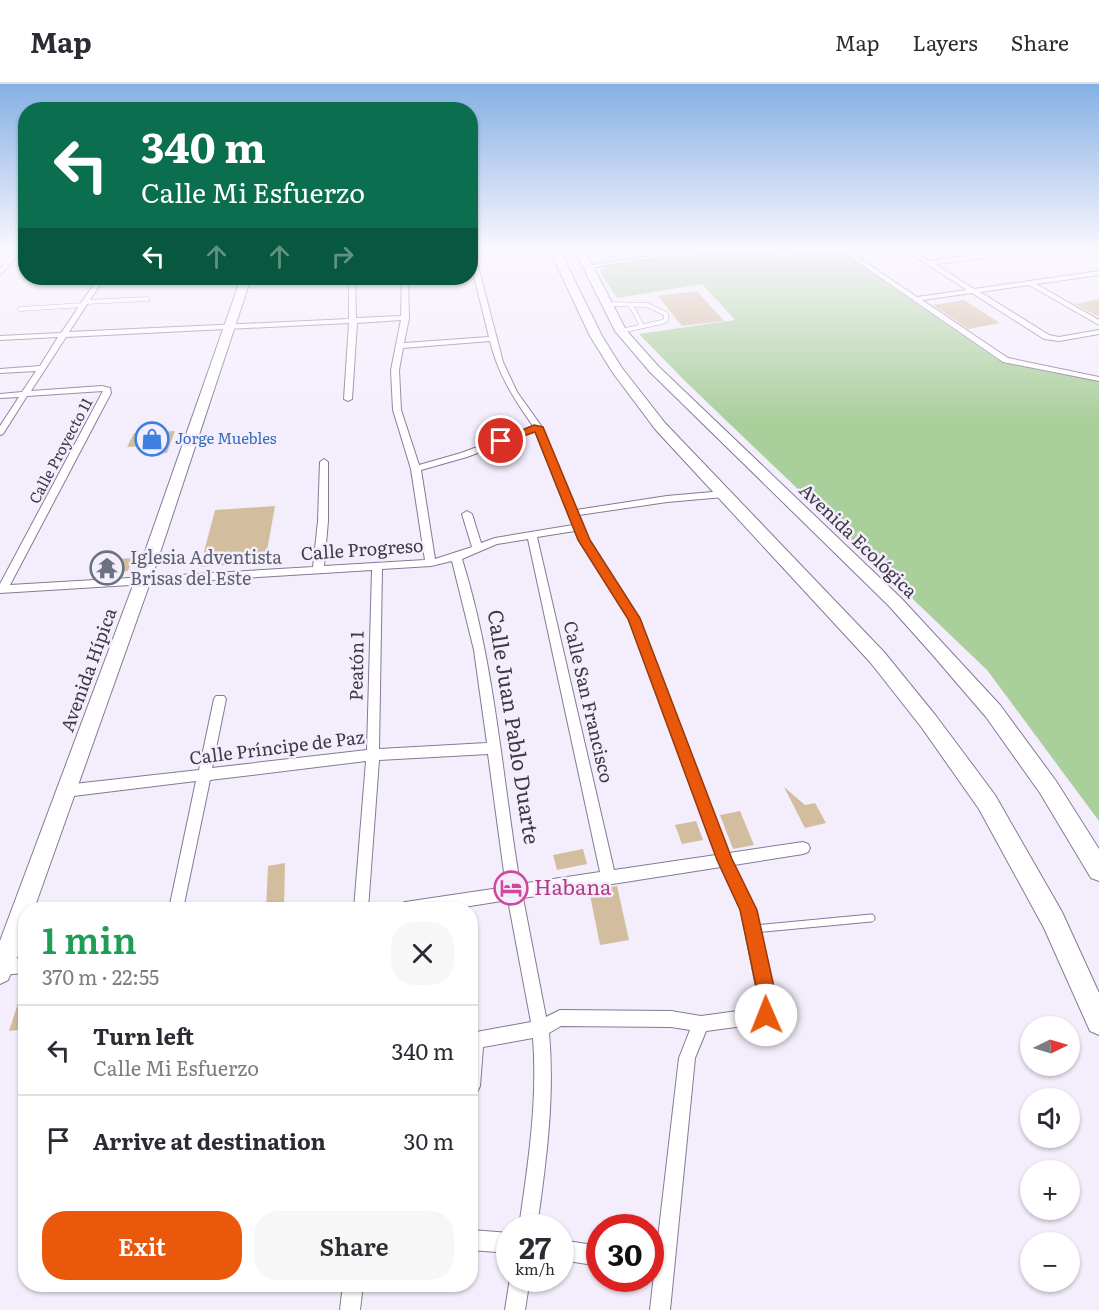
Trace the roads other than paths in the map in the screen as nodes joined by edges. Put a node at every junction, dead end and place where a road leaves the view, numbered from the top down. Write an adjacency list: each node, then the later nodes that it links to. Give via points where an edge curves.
1 (30, 308): 14 (lane)
2 (81, 308): 22 (street)
3 (236, 308): 19 (street, Avenida Hípica)
4 (353, 308): 16 (street)
5 (405, 308): 15 (street)
6 (486, 308): 24 (street)
7 (581, 308): 38 (main road, via 617,370 660,426)
8 (610, 308): 20 (main road, Avenida Ecológica)
9 (633, 308): 18 (lane)
10 (659, 308): 18 (lane, via 666,314 666,320)
11 (930, 308): 28 (street, via 1006,360)
12 (1001, 308): 21 (street, via 1047,337 1059,339)
13 (1073, 308): 17 (street)
14 (20, 309)
15 (405, 318): 16 (street); 25 (street)
16 (353, 322): 19 (street); 31 (street)
17 (1099, 323)
18 (642, 326): 20 (lane)
19 (229, 328): 22 (street); 48 (street, Avenida Hípica)
20 (621, 331): 57 (main road, Avenida Ecológica, via 654,369 938,648 993,711 1048,787)
21 (1099, 332)
22 (64, 335): 23 (street); 26 (street)
23 (0, 338)
24 (494, 339): 25 (street); 34 (street, via 499,362 513,392)
25 (399, 346): 37 (street, via 395,370 397,410)
26 (42, 368): 27 (street); 29 (street)
27 (0, 371)
28 (1099, 379)
29 (26, 394): 30 (street, Calle Proyecto 11); 32 (street); 49 (street, Calle Proyecto 11, via 107,390)
30 (0, 396)
31 (348, 399)
32 (10, 417): 33 (street); 35 (street)
33 (0, 418)
34 (538, 427): 37 (street); 39 (street)
35 (0, 432)
36 (324, 462): 47 (street)
37 (416, 469): 45 (street)
38 (724, 494): 39 (street, via 691,495); 69 (main road, via 877,657 987,802 1053,920)
39 (573, 513): 41 (street)
40 (467, 514): 43 (street)
41 (578, 527): 42 (street, Calle Progreso); 56 (street, via 634,618)
42 (532, 535): 43 (street, Calle Progreso); 58 (street, Calle San Francisco)
43 (477, 548): 44 (street, Calle Progreso)
44 (456, 556): 45 (street, Calle Progreso); 51 (street, Calle Juan Pablo Duarte, via 483,659)
45 (431, 562): 46 (street, Calle Progreso)
46 (377, 567): 47 (street, Calle Progreso); 52 (street, Peatón 1)
47 (318, 570): 48 (street, Calle Progreso)
48 (143, 580): 49 (street, Calle Progreso); 54 (street, Avenida Hípica)
49 (2, 588)
50 (220, 699): 53 (street)
51 (493, 748): 52 (street, Calle Príncipe de Paz); 59 (street, Calle Juan Pablo Duarte)
52 (372, 755): 53 (street, Calle Príncipe de Paz); 62 (street, Peatón 1)
53 (205, 774): 54 (street, Calle Príncipe de Paz); 61 (street)
54 (65, 791): 60 (street, Avenida Hípica)
55 (802, 848): 56 (street)
56 (725, 860): 58 (street); 66 (street)
57 (1099, 870)
58 (608, 877): 59 (street)
59 (514, 892): 63 (street); 71 (street, Calle Juan Pablo Duarte)
60 (25, 902)
61 (178, 902)
62 (362, 902)
63 (450, 902)
64 (871, 918): 66 (lane)
65 (18, 922): 68 (street, Avenida Hípica)
66 (754, 929): 70 (street, via 769,1005 766,1015)
67 (18, 967): 68 (street)
68 (1, 970)
69 (1099, 1022)
70 (701, 1024): 71 (street, via 671,1019 560,1018); 74 (street, via 687,1058)
71 (540, 1029): 72 (street); 73 (street, Calle Juan Pablo Duarte, via 542,1084)
72 (478, 1040)
73 (530, 1214)
74 (664, 1217)
75 (478, 1241): 76 (street)
76 (496, 1242)
77 (352, 1292): 80 (street)
78 (518, 1292): 81 (street)
79 (659, 1292): 82 (street)
80 (350, 1310)
81 (515, 1310)
82 (660, 1310)

